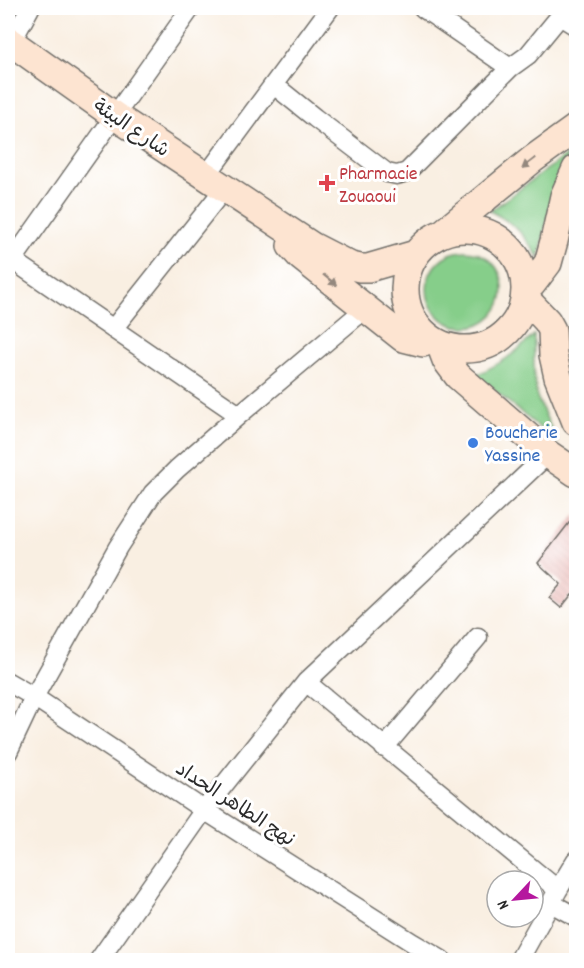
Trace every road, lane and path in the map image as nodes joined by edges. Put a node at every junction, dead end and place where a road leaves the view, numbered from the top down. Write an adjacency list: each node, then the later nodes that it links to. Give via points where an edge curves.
1 (30, 8): 7 (street)
2 (191, 8): 10 (street)
3 (330, 8): 9 (street)
4 (423, 8): 8 (street)
5 (563, 12): 6 (street); 8 (street, via 528,55)
6 (576, 26)
7 (9, 42): 10 (street, شارع البيئة)
8 (510, 68): 9 (street, via 407,172 397,175 387,173)
9 (274, 85): 13 (street)
10 (115, 116): 13 (street, شارع البيئة); 17 (street)
11 (576, 128): 15 (street, one-way to 15)
12 (576, 169): 18 (street, via 564,196 548,263)
13 (215, 182): 14 (street, شارع البيئة); 20 (street)
14 (259, 210): 16 (street, via 312,246 351,266 368,268); 19 (street, one-way to 19, via 301,257)
15 (444, 232): 16 (street); 18 (street, via 463,228 483,231 500,240 518,262)
16 (416, 254): 21 (street, via 405,283 406,298 415,322)
17 (9, 262): 20 (street)
18 (525, 294): 21 (street, via 513,326 489,345 459,349); 23 (street, via 552,330 558,377)
19 (365, 309): 21 (street, via 403,338); 22 (street)
20 (113, 329): 22 (street)
21 (438, 343): 24 (street, via 458,376)
22 (239, 415): 29 (street, via 153,493 118,547)
23 (576, 422)
24 (548, 454): 25 (street); 28 (street)
25 (576, 473)
26 (478, 637): 30 (street)
27 (8, 682): 29 (street, نهج الطاهر الحداد)
28 (306, 682): 30 (street); 32 (street)
29 (34, 697): 31 (street); 32 (street, نهج الطاهر الحداد)
30 (384, 748): 34 (street)
31 (8, 752)
32 (204, 810): 36 (street); 37 (street, نهج الطاهر الحداد)
33 (576, 860): 34 (street)
34 (555, 897): 35 (street); 38 (street)
35 (576, 917)
36 (99, 960)
37 (442, 960)
38 (519, 960)

